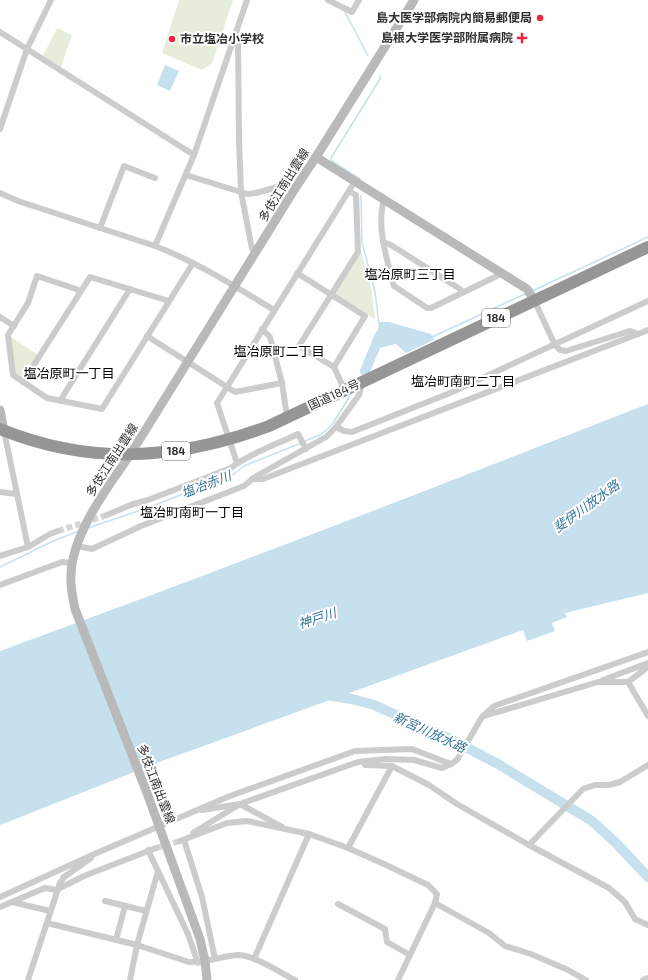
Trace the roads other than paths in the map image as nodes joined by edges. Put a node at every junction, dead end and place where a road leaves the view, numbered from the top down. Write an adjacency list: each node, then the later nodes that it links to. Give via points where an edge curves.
1 (51, 0): 8 (street)
2 (246, 0): 7 (street)
3 (328, 0): 4 (street, via 352,12)
4 (359, 0)
5 (411, 1): 11 (main road, 多伎江南出雲線)
6 (0, 32): 8 (street)
7 (234, 35): 10 (street); 17 (street, via 238,39)
8 (27, 49): 9 (street); 10 (street)
9 (0, 129)
10 (194, 155): 12 (street)
11 (316, 158): 14 (main road); 15 (main road, 多伎江南出雲線)
12 (186, 175): 17 (street); 22 (street)
13 (155, 178): 20 (street, via 124,166)
14 (355, 181): 16 (street); 19 (main road)
15 (296, 187): 17 (street, via 288,184 256,193); 28 (main road, 多伎江南出雲線)
16 (349, 191): 27 (street); 32 (street, via 356,195 358,252)
17 (241, 192): 24 (street)
18 (0, 193): 20 (street)
19 (384, 200): 21 (street); 26 (main road)
20 (100, 228): 22 (street)
21 (383, 242): 31 (street); 31 (street, via 394,286 427,308)
22 (155, 246): 25 (street)
23 (648, 247): 33 (highway, 国道184号 / 184)
24 (252, 249)
25 (193, 263): 28 (street); 34 (street)
26 (500, 272): 31 (street, via 497,276); 33 (main road, via 527,289)
27 (297, 273): 32 (street); 36 (street)
28 (235, 286): 36 (street); 44 (main road, 多伎江南出雲線)
29 (130, 289): 30 (street, via 90,277); 34 (street); 51 (street)
30 (80, 292): 38 (street, via 37,276 28,303); 47 (street)
31 (463, 292)
32 (331, 295): 45 (street, via 365,316); 45 (street, via 299,346)
33 (534, 300): 43 (street); 46 (highway, 国道184号 / 184)
34 (169, 301): 42 (street)
35 (648, 301): 43 (street)
36 (274, 310): 39 (street)
37 (0, 317): 38 (street)
38 (14, 326): 47 (street, via 8,335 13,375)
39 (262, 330): 48 (street, via 270,337); 49 (street)
40 (648, 330): 41 (street)
41 (638, 334): 43 (street, via 630,331 566,351); 60 (street, via 263,479)
42 (146, 336): 44 (street); 51 (street, via 102,409)
43 (555, 345): 54 (street, via 450,393 352,432)
44 (188, 362): 49 (street); 58 (main road, 多伎江南出雲線)
45 (334, 367): 50 (street)
46 (363, 381): 50 (highway, 国道184号 / 184); 54 (street, via 359,394)
47 (24, 382): 51 (street, via 47,398)
48 (282, 383): 49 (street, via 240,392 235,392); 53 (street)
49 (227, 386): 56 (street, via 217,403)
50 (344, 390): 53 (highway, 国道184号 / 184)
51 (61, 401)
52 (0, 410): 55 (main road)
53 (287, 417): 56 (highway, 国道184号 / 184)
54 (336, 426): 57 (street, via 326,437)
55 (2, 430): 58 (highway, 国道184号 / 184, via 47,445); 62 (street)
56 (229, 440): 58 (highway, 国道184号 / 184, via 184,450); 59 (street)
57 (305, 446): 59 (street, via 298,434); 60 (street)
58 (130, 455): 65 (main road, 多伎江南出雲線, via 101,498)
59 (237, 463): 63 (street, via 232,468)
60 (252, 479): 65 (street, via 244,486 141,526 92,549)
61 (0, 492): 62 (street)
62 (17, 494): 66 (street)
63 (107, 515)
64 (58, 531): 66 (street)
65 (77, 546): 68 (main road, 多伎江南出雲線)
66 (28, 547): 67 (street)
67 (0, 556)
68 (72, 563): 69 (street, via 62,562); 83 (main road, 多伎江南出雲線, via 70,574 75,609)
69 (0, 585)
70 (648, 652): 76 (street, via 494,706)
71 (648, 663): 73 (street)
72 (648, 667): 74 (street)
73 (598, 682): 74 (street); 76 (street)
74 (628, 682): 75 (street)
75 (648, 716)
76 (482, 717): 78 (street, via 457,760)
77 (358, 762): 78 (street, via 414,760 442,768); 80 (street, via 366,765); 81 (street)
78 (451, 764): 82 (street, via 412,750 355,751)
79 (648, 765): 87 (street, via 620,782 583,789)
80 (392, 766): 87 (street, via 429,785); 89 (street)
81 (240, 804): 82 (street); 84 (street); 86 (street, via 180,841)
82 (191, 812): 83 (street)
83 (160, 826): 91 (street); 110 (main road, 多伎江南出雲線, via 200,939)
84 (289, 831): 85 (street); 86 (street, via 247,821 228,823)
85 (309, 834): 89 (street); 109 (street)
86 (184, 840): 108 (street, via 202,897)
87 (529, 845): 104 (street, via 609,888 625,902 635,919)
88 (156, 848): 90 (street)
89 (348, 848): 97 (street, via 428,885 437,894)
90 (148, 850): 92 (street); 93 (street)
91 (99, 852): 93 (street, via 64,877); 94 (street)
92 (158, 871): 102 (street); 110 (street)
93 (56, 890): 96 (street, via 45,888); 101 (street)
94 (0, 897)
95 (105, 901): 99 (street)
96 (12, 902): 100 (street); 101 (street)
97 (435, 903): 107 (street); 117 (street, via 490,933 505,946 539,957)
98 (338, 904): 107 (street, via 385,929 387,942)
99 (125, 906): 102 (street); 105 (street)
100 (0, 907)
101 (50, 911): 103 (street)
102 (146, 911): 106 (street)
103 (47, 923): 105 (street); 112 (street)
104 (648, 925)
105 (116, 940): 106 (street)
106 (137, 945): 110 (street, via 189,962); 113 (street)
107 (410, 955): 116 (street)
108 (215, 959): 109 (street, via 239,955); 110 (street)
109 (254, 959): 115 (street)
110 (201, 962): 114 (main road, 多伎江南出雲線)
111 (648, 978): 118 (street)
112 (28, 980)
113 (130, 980)
114 (207, 980)
115 (295, 980)
116 (398, 980)
117 (586, 980)
118 (643, 980)

